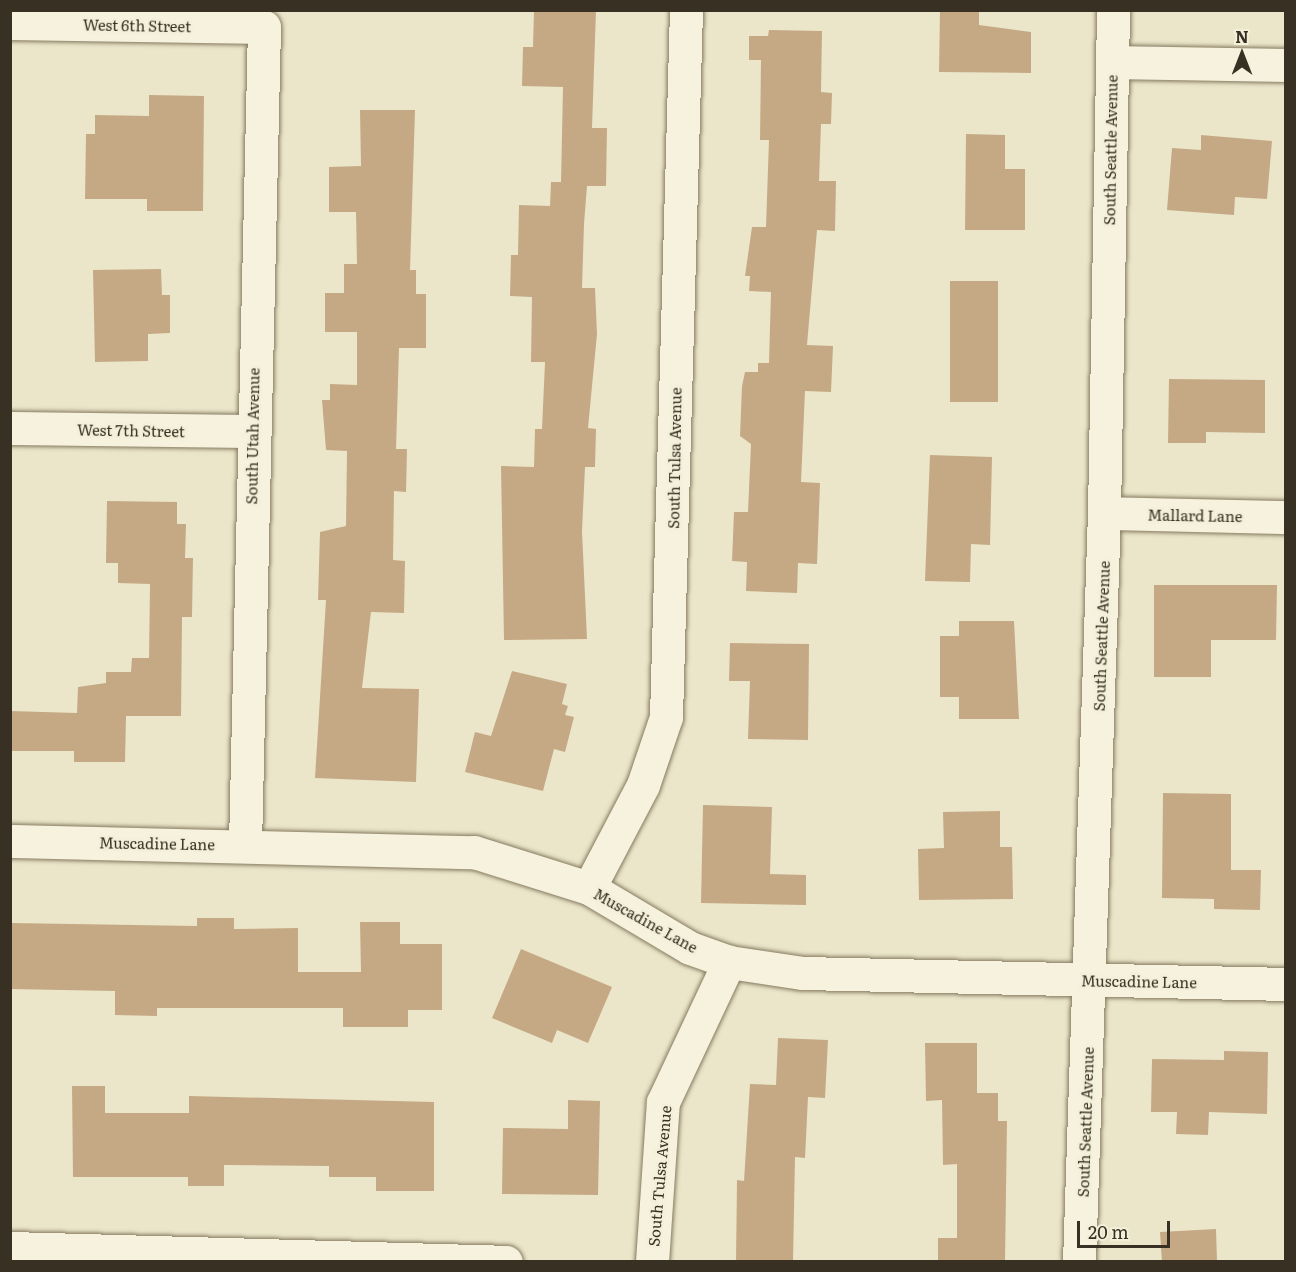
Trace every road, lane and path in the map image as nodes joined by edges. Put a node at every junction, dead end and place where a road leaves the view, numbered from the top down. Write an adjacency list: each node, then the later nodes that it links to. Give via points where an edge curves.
1 (686, 10): 13 (street, South Tulsa Avenue, via 666,717 643,785)
2 (1113, 10): 5 (street, South Seattle Avenue)
3 (10, 23): 4 (street, West 6th Street)
4 (264, 27): 8 (street, South Utah Avenue)
5 (1112, 62): 6 (street); 9 (street, South Seattle Avenue)
6 (1286, 65)
7 (10, 428): 8 (street, West 7th Street)
8 (252, 431): 12 (street, South Utah Avenue)
9 (1104, 513): 10 (street, Mallard Lane); 15 (street, South Seattle Avenue)
10 (1286, 517)
11 (10, 841): 12 (street, Muscadine Lane)
12 (245, 844): 13 (street, Muscadine Lane, via 474,852)
13 (589, 888): 14 (street, Muscadine Lane, via 690,948)
14 (729, 962): 15 (street, Muscadine Lane, via 803,973); 19 (street, South Tulsa Avenue, via 663,1102)
15 (1092, 980): 16 (street, Muscadine Lane); 20 (street, South Seattle Avenue)
16 (1286, 984)
17 (10, 1248): 18 (street)
18 (506, 1262)
19 (652, 1262)
20 (1079, 1262)

